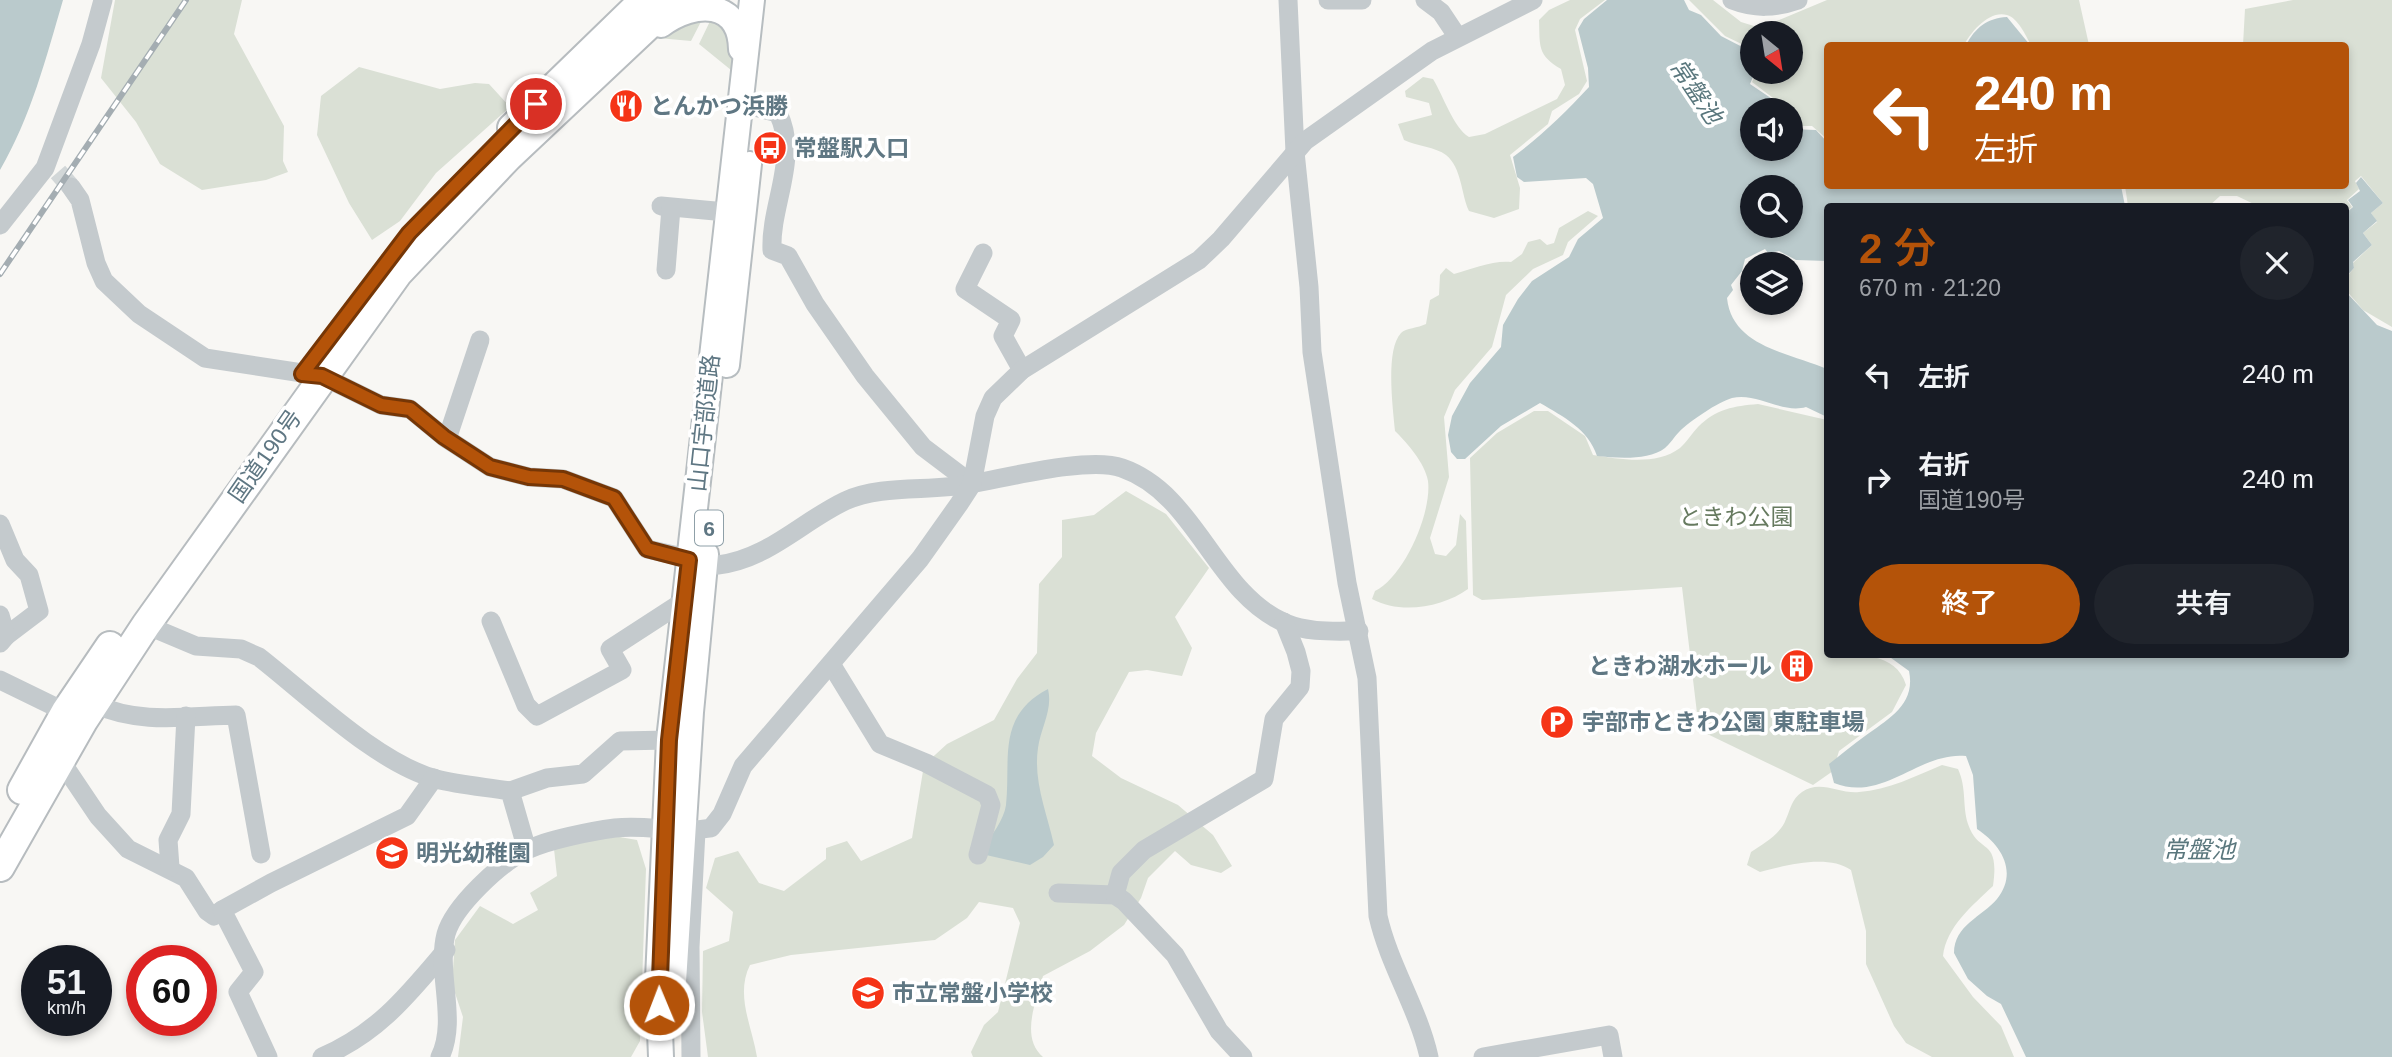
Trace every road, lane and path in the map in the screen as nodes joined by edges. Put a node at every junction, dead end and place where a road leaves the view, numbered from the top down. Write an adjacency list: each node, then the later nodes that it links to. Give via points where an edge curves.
1 (103, 0): 20 (street, via 53,167)
2 (644, 0): 25 (highway, 国道190号, via 418,224 345,313)
3 (675, 0): 14 (highway, 国道190号)
4 (752, 0): 15 (main road, 山口宇部道路 / 6)
5 (767, 0): 16 (main road, 山口宇部道路 / 6)
6 (1288, 0): 17 (street)
7 (1328, 0): 8 (street)
8 (1362, 0)
9 (1425, 0): 13 (street, via 1441,12)
10 (1533, 0): 13 (street)
11 (1732, 0): 12 (street, via 1757,7)
12 (1798, 0)
13 (1457, 36): 17 (street, via 1321,127)
14 (588, 82): 15 (main road, via 623,60 676,11 705,2 719,5 735,21); 25 (highway, 国道190号, via 430,237)
15 (741, 85): 19 (main road, 山口宇部道路 / 6)
16 (755, 107): 27 (street, via 778,113 786,130 772,250 788,256 865,376 923,447); 29 (main road, 山口宇部道路 / 6)
17 (1295, 152): 24 (street, via 1199,260); 35 (street, via 1312,352 1347,583)
18 (71, 187): 25 (street, via 80,200 104,281 139,314 205,358)
19 (726, 212): 22 (street, via 666,207); 29 (main road, 山口宇部道路 / 6)
20 (0, 225)
21 (983, 253): 24 (street, via 965,289 1011,320 1003,336)
22 (666, 270)
23 (481, 340): 26 (street)
24 (1022, 370): 27 (street, via 989,407)
25 (312, 375): 26 (street, via 381,405 410,409); 34 (highway, 国道190号); 39 (highway, 国道190号, via 135,608)
26 (447, 439): 29 (street, via 490,467 529,477 563,479 614,498 647,549)
27 (972, 484): 29 (street, via 853,499 746,559 718,565); 33 (street, via 1051,469 1120,467 1166,497 1253,601); 37 (street, via 920,559)
28 (0, 524): 36 (street, via 15,560 29,575 39,611)
29 (697, 561): 30 (main road, 山口宇部道路 / 6); 46 (main road, 山口宇部道路 / 6)
30 (684, 601): 32 (street, via 610,649 622,670 537,716 526,705); 41 (main road, 山口宇部道路 / 6)
31 (0, 615): 36 (street)
32 (491, 621)
33 (1284, 622): 35 (street, via 1315,631); 53 (street, via 1301,671 1300,687 1274,719 1264,779 1144,850 1121,873)
34 (146, 625): 39 (highway, 国道190号); 43 (street, via 196,646 241,649 260,657 368,744)
35 (1359, 631): 63 (street, via 1370,717 1378,916)
36 (3, 640)
37 (831, 664): 46 (street, via 743,766 711,828); 49 (street, via 880,744 987,795 992,806)
38 (0, 680): 39 (street)
39 (81, 712): 40 (street); 42 (highway, 国道190号); 45 (highway, 国道190号)
40 (186, 716): 48 (street, via 236,715); 51 (street, via 181,814 168,839)
41 (669, 740): 44 (street, via 620,741 583,774 547,778); 46 (main road, 山口宇部道路 / 6)
42 (61, 761): 50 (highway, 国道190号); 51 (street, via 98,816 128,849)
43 (434, 778): 44 (street); 54 (street, via 407,816)
44 (510, 790): 47 (street)
45 (0, 830)
46 (681, 831): 47 (street, via 616,828); 59 (main road, 山口宇部道路 / 6, via 658,979); 60 (main road, 山口宇部道路 / 6); 61 (street, via 690,947)
47 (527, 850): 55 (street, via 492,874 460,911 446,936)
48 (261, 854)
49 (978, 855)
50 (0, 867)
51 (170, 867): 54 (street, via 186,878 207,911 214,916)
52 (1058, 893): 53 (street)
53 (1115, 895): 62 (street, via 1175,955 1219,1031)
54 (222, 910): 56 (street, via 254,972 238,992)
55 (446, 950): 57 (street, via 395,1011); 58 (street, via 446,1030)
56 (268, 1057)
57 (322, 1057)
58 (440, 1057)
59 (662, 1057)
60 (668, 1057)
61 (691, 1057)
62 (1243, 1057)
63 (1430, 1057)
64 (1483, 1057): 65 (street, via 1609,1035)
65 (1613, 1057)

